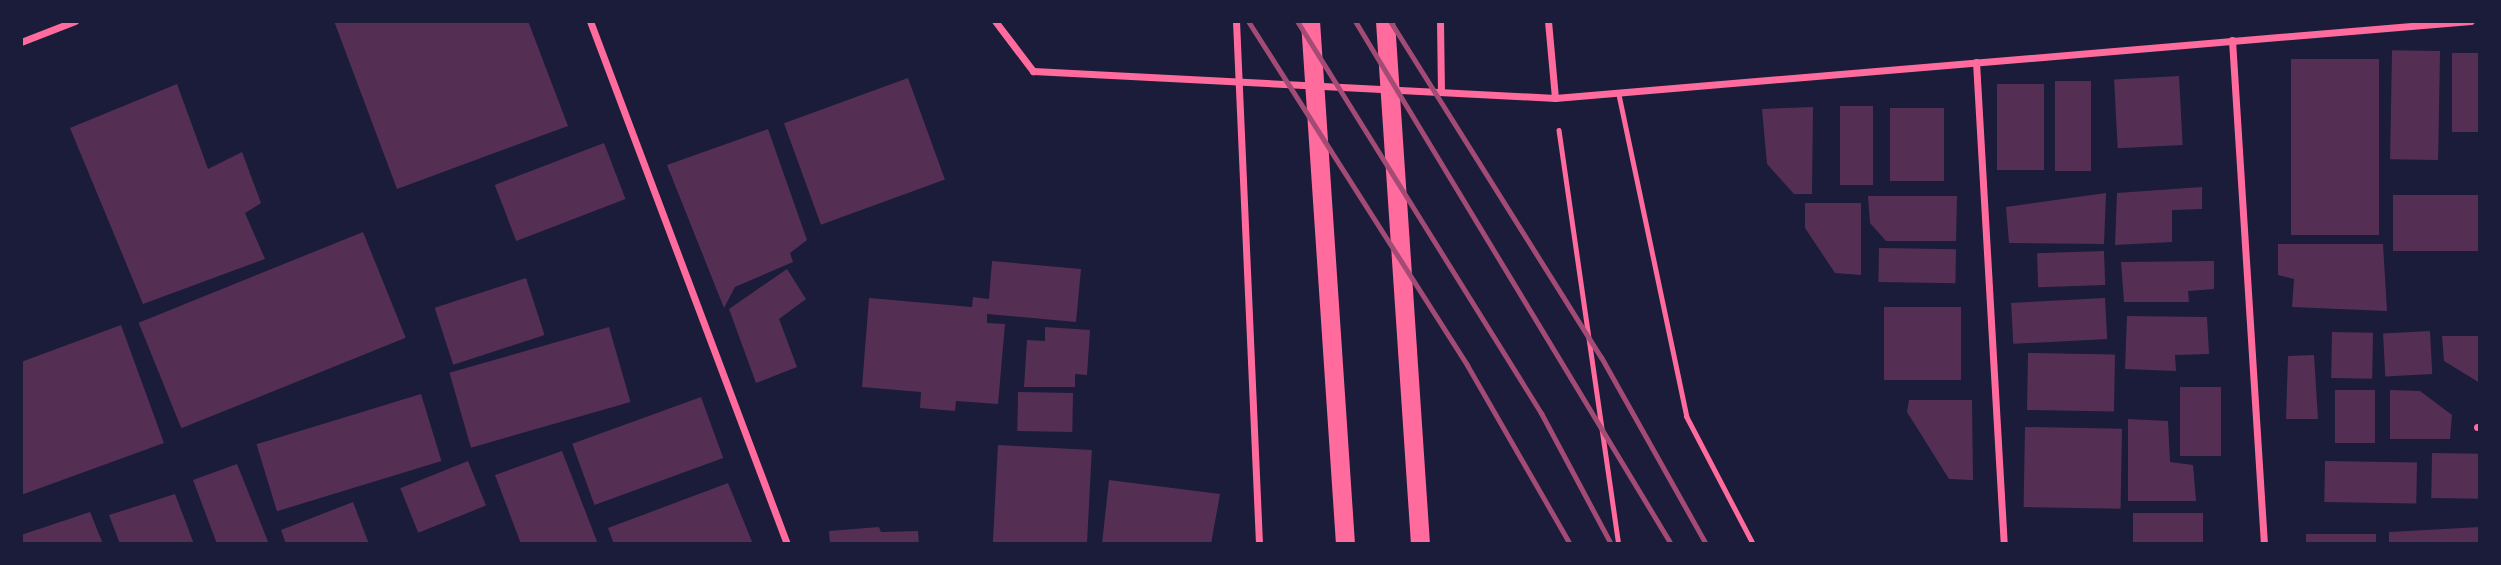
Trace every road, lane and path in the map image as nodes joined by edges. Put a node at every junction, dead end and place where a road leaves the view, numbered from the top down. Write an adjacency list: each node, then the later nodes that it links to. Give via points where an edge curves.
1 (75, 21): 11 (street)
2 (590, 21): 19 (street)
3 (995, 21): 13 (street, via 1033,71)
4 (1236, 21): 13 (street)
5 (1310, 21): 14 (highway)
6 (1385, 21): 15 (highway)
7 (1440, 21): 16 (street)
8 (1548, 21): 18 (street)
9 (2471, 21): 10 (street)
10 (2232, 40): 12 (street); 26 (street)
11 (21, 42)
12 (1976, 62): 17 (street); 25 (street)
13 (1236, 81): 14 (street); 20 (street)
14 (1309, 82): 15 (street); 21 (highway)
15 (1387, 86): 16 (street); 22 (highway)
16 (1441, 89): 18 (street)
17 (1618, 92): 18 (street); 24 (lane, via 1686,416)
18 (1555, 98): 23 (path)
19 (787, 544)
20 (1259, 544)
21 (1345, 544)
22 (1420, 544)
23 (1619, 544)
24 (1753, 544)
25 (2004, 544)
26 (2264, 544)

